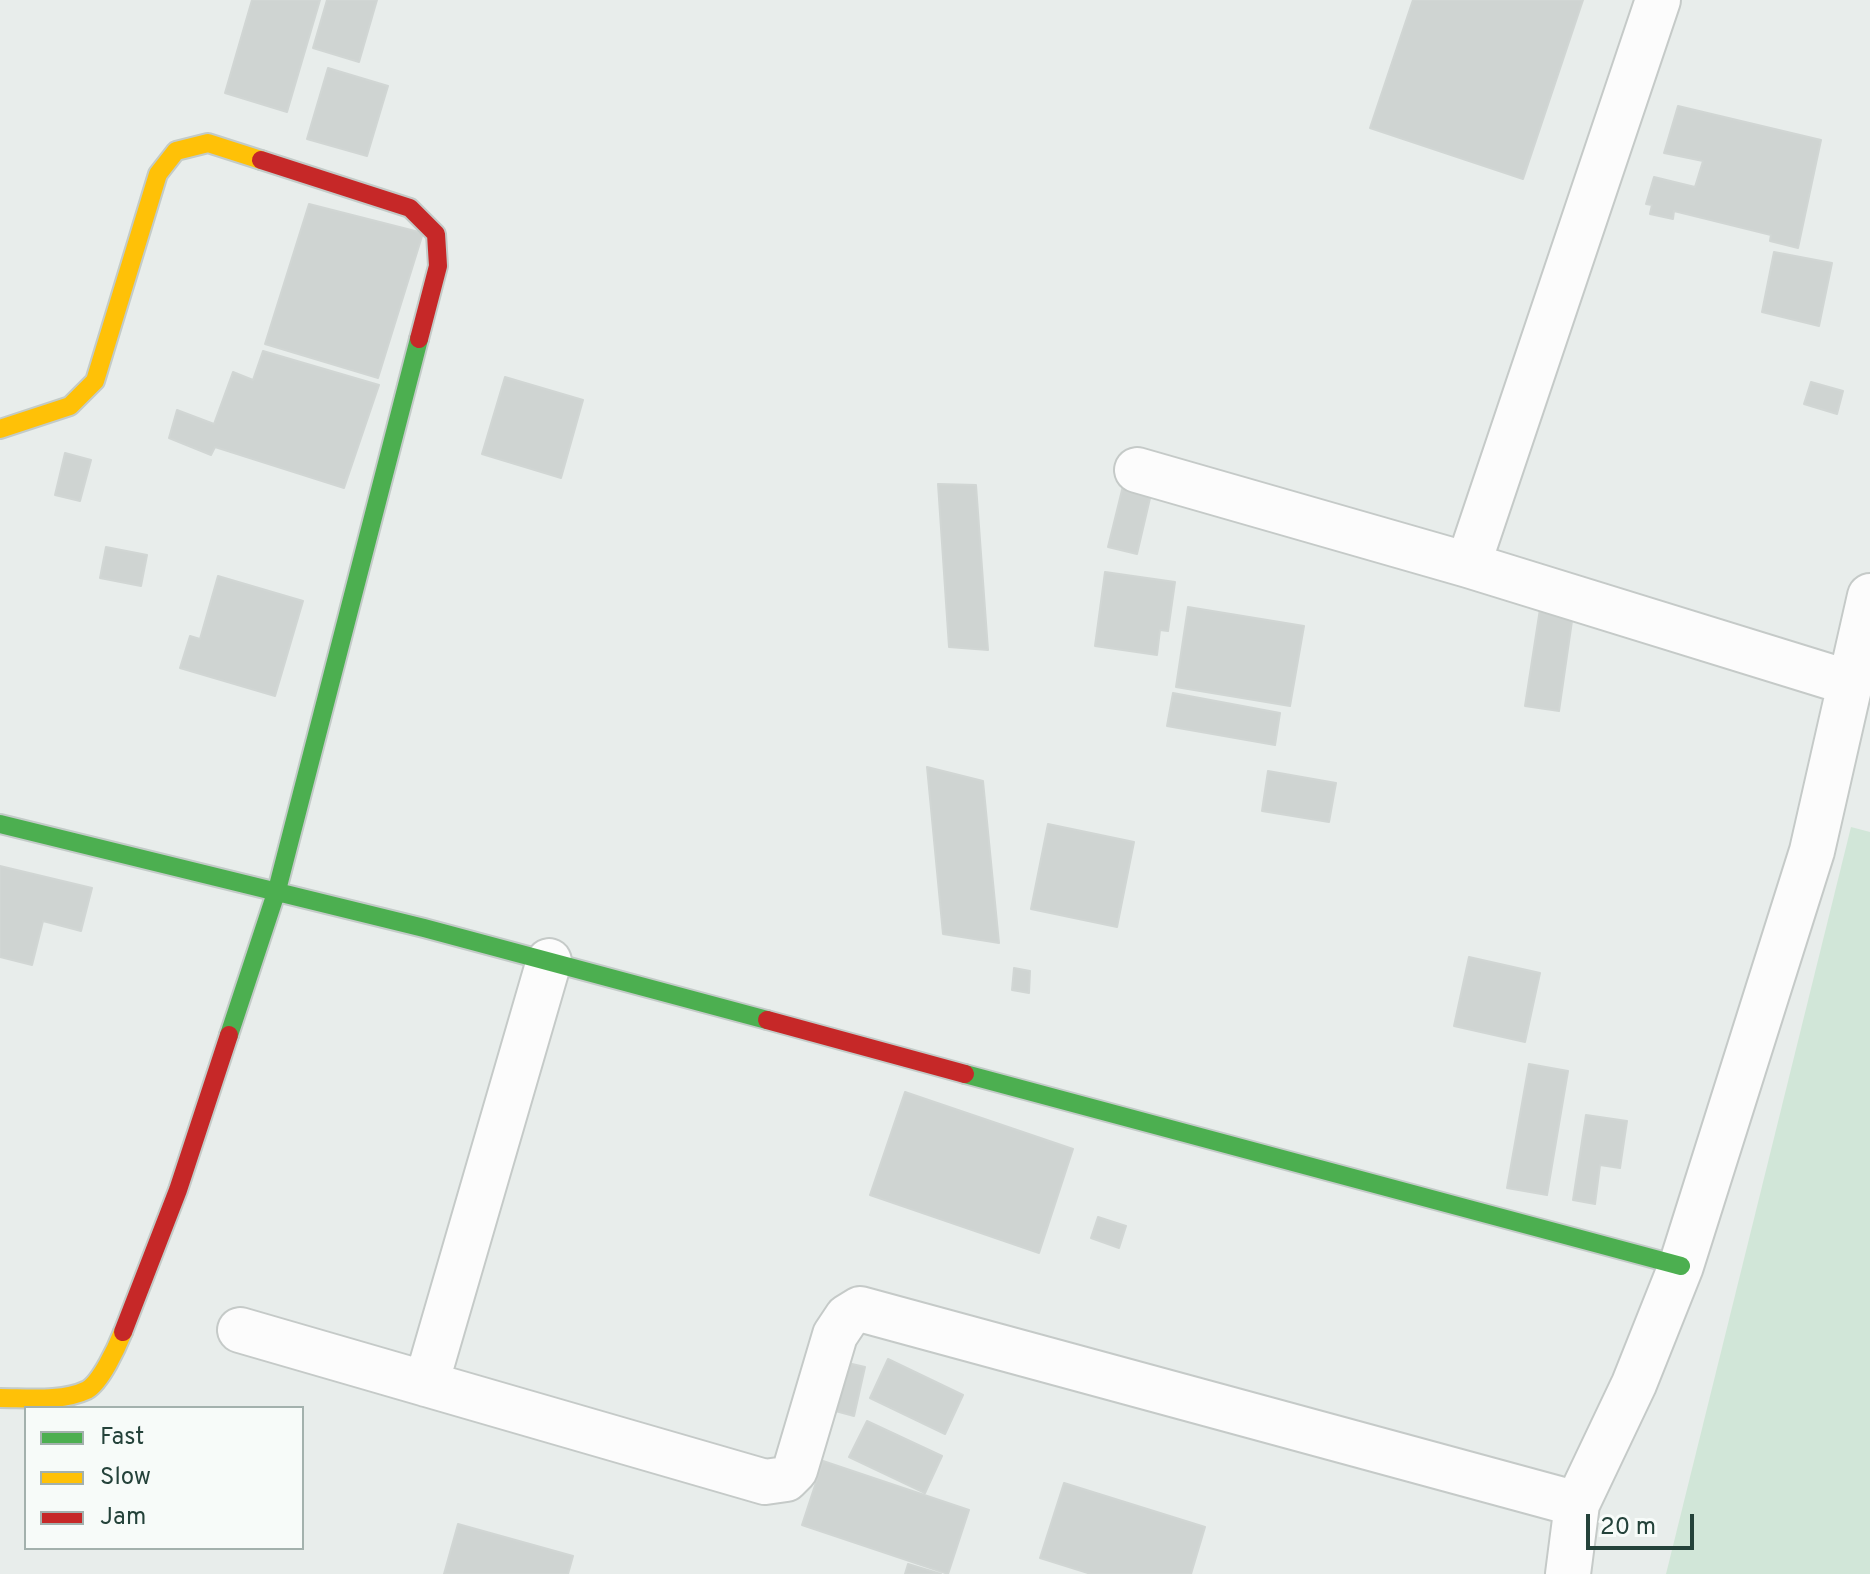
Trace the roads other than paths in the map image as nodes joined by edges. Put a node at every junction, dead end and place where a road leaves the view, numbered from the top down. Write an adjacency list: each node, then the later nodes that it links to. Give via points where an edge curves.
1 (1658, 0): 4 (street)
2 (0, 429): 8 (street, via 70,406 95,381 158,174 176,151 208,143 223,147 410,208 436,234 438,266)
3 (1137, 470): 4 (street)
4 (1468, 565): 6 (street)
5 (1870, 596): 6 (street)
6 (1850, 683): 10 (street, via 1812,851)
7 (0, 824): 8 (street)
8 (277, 890): 9 (street); 13 (street, via 178,1190 115,1353 89,1389 59,1397)
9 (549, 961): 10 (street); 12 (street)
10 (1681, 1266): 14 (street, via 1634,1384)
11 (240, 1330): 12 (street)
12 (426, 1384): 14 (street, via 765,1482 786,1479 795,1470 835,1335 860,1309)
13 (0, 1398)
14 (1577, 1504): 15 (street)
15 (1568, 1574)

